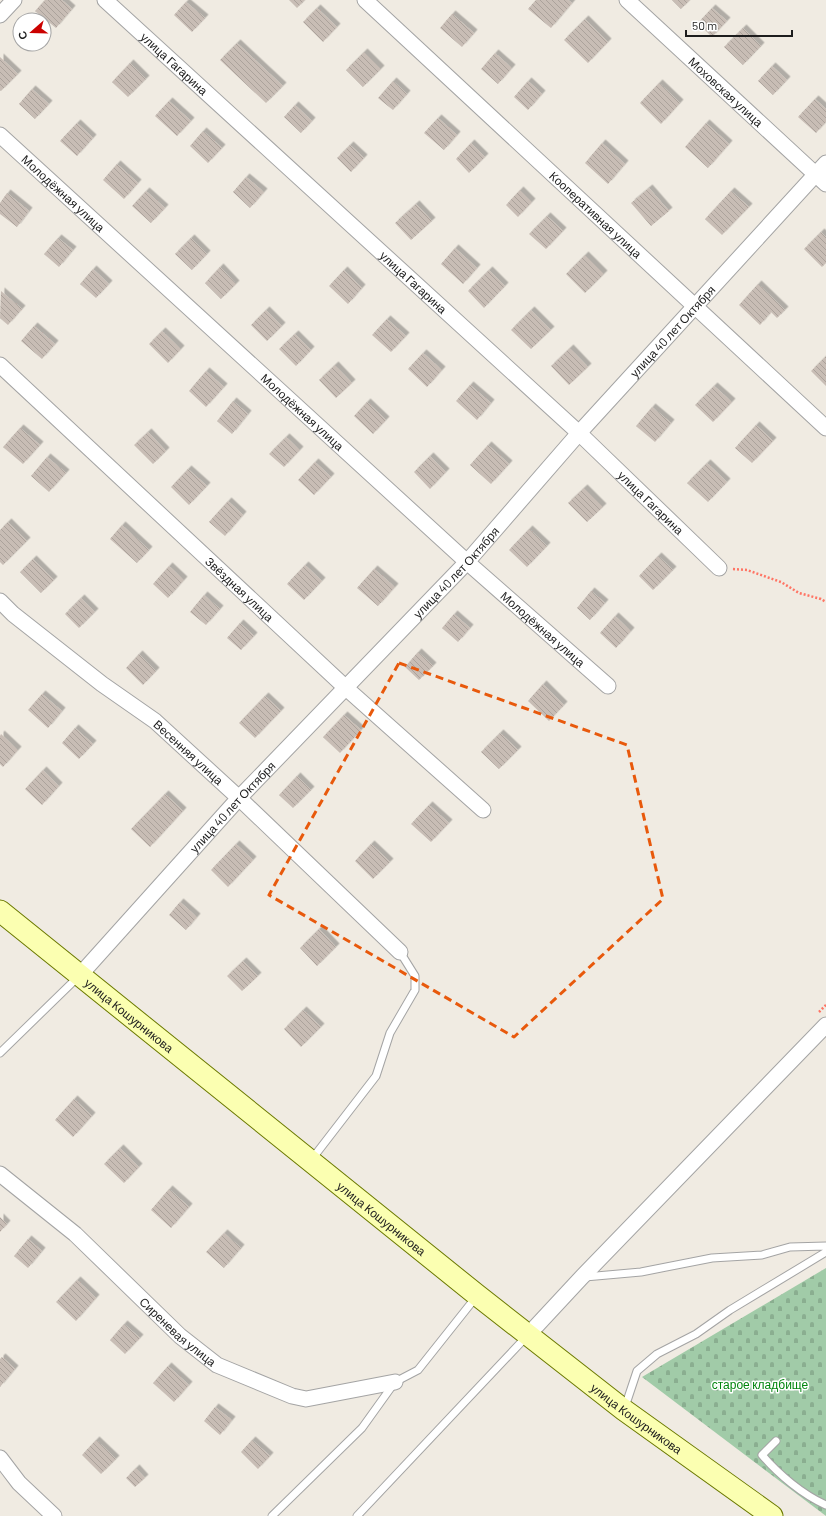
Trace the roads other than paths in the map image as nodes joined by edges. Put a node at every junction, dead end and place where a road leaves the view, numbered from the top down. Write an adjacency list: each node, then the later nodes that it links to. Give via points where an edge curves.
1 (14, 0): 5 (street)
2 (105, 0): 12 (street, улица Гагарина)
3 (365, 0): 9 (street, Кооперативная улица)
4 (626, 0): 8 (street, Моховская улица)
5 (0, 15)
6 (0, 135): 13 (street, Молодёжная улица)
7 (826, 163): 8 (street, улица 40 лет Октября)
8 (821, 179): 9 (street, улица 40 лет Октября)
9 (696, 305): 11 (street, Кооперативная улица); 12 (street, улица 40 лет Октября)
10 (0, 365): 17 (street, Звёздная улица)
11 (826, 428)
12 (579, 433): 13 (street, улица 40 лет Октября); 14 (street, улица Гагарина)
13 (468, 562): 16 (street, Молодёжная улица); 17 (street, улица 40 лет Октября)
14 (718, 568)
15 (0, 601): 18 (street, Весенняя улица, via 102,684 155,720)
16 (608, 686)
17 (346, 688): 18 (street, улица 40 лет Октября); 19 (street, Звёздная улица)
18 (239, 798): 21 (street, Весенняя улица); 22 (street, улица 40 лет Октября)
19 (483, 810)
20 (0, 911): 22 (main road, улица Кошурникова)
21 (400, 952): 25 (lane, via 415,976 416,990 390,1033 376,1076)
22 (80, 975): 24 (lane); 25 (main road, улица Кошурникова)
23 (826, 1025): 29 (street)
24 (0, 1053)
25 (310, 1161): 30 (main road, улица Кошурникова)
26 (0, 1174): 32 (street, Сиреневая улица, via 75,1234 180,1336 217,1365 292,1396 306,1399)
27 (826, 1246): 29 (lane, via 790,1247 762,1255 712,1258 641,1272)
28 (826, 1252): 33 (lane, via 730,1310 696,1334 657,1354 637,1372)
29 (581, 1278): 31 (street)
30 (477, 1295): 31 (main road, улица Кошурникова); 32 (lane, via 418,1370)
31 (528, 1335): 33 (main road, улица Кошурникова); 39 (lane)
32 (395, 1382): 38 (lane, via 362,1428)
33 (624, 1410): 40 (main road, улица Кошурникова)
34 (776, 1441): 36 (lane, via 762,1455 774,1468)
35 (0, 1458): 37 (street, via 18,1483)
36 (826, 1505)
37 (54, 1516)
38 (272, 1516)
39 (357, 1516)
40 (772, 1516)

